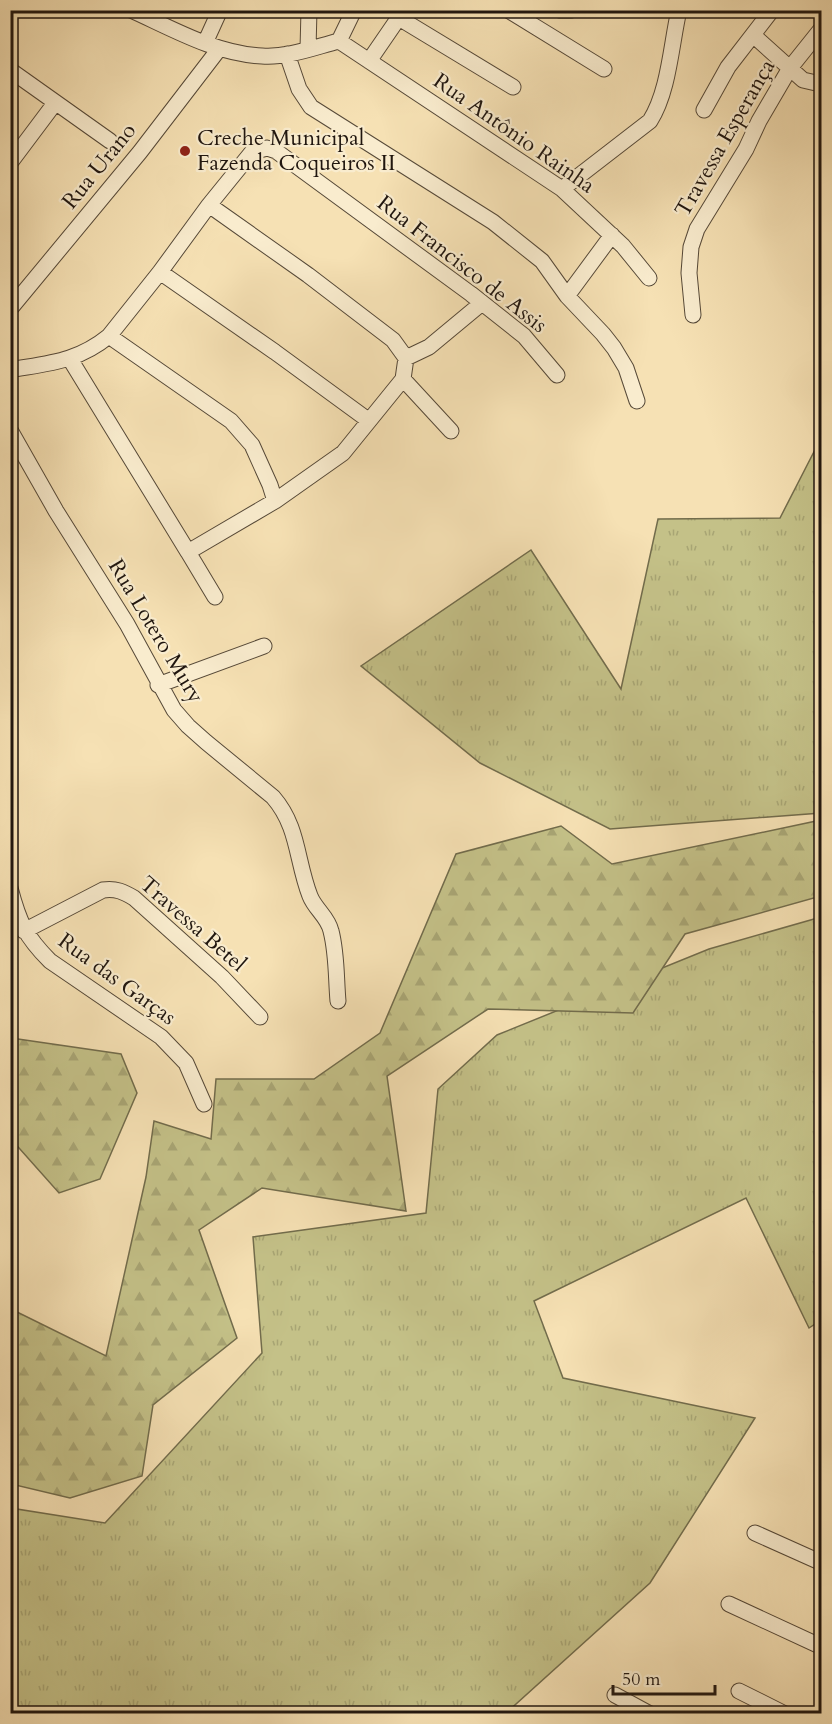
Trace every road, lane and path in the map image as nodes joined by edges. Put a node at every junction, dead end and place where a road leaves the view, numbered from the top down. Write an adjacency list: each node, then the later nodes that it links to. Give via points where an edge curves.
1 (220, 10): 14 (street, Rua Urano)
2 (309, 10): 15 (street)
3 (354, 10): 13 (street)
4 (508, 10): 18 (street)
5 (559, 10): 6 (street)
6 (572, 10)
7 (679, 10): 27 (street, via 662,96 651,121)
8 (772, 10): 12 (street)
9 (133, 11): 14 (street)
10 (402, 14): 17 (street); 22 (street)
11 (822, 28): 19 (street, Travessa Esperança)
12 (753, 35): 19 (street); 24 (street, via 728,67)
13 (339, 41): 15 (street); 17 (street, Rua Antônio Rainha)
14 (212, 46): 16 (street, via 262,57); 34 (street, Rua Urano, via 140,152)
15 (308, 49): 16 (street)
16 (287, 54): 32 (street, via 299,89 311,107 493,222 542,261)
17 (369, 61): 27 (street, Rua Antônio Rainha)
18 (604, 69)
19 (790, 69): 21 (street, via 803,80); 35 (street, Travessa Esperança, via 697,229 689,273)
20 (10, 70): 23 (street)
21 (822, 80)
22 (513, 87)
23 (55, 103): 25 (street); 26 (street)
24 (704, 110)
25 (110, 141)
26 (10, 163)
27 (562, 189): 29 (street, Rua Antônio Rainha)
28 (209, 205): 30 (street); 33 (street, Rua Francisco de Assis, via 252,152 267,148 276,151); 37 (street, via 384,333)
29 (612, 235): 31 (street, Rua Antônio Rainha); 32 (street)
30 (160, 272): 36 (street); 43 (street)
31 (649, 278)
32 (567, 296): 42 (street, via 614,348 626,368)
33 (482, 303): 37 (street, via 447,334); 40 (street, Rua Francisco de Assis, via 524,336)
34 (11, 308)
35 (693, 315)
36 (109, 336): 38 (street); 46 (street, via 231,421 252,446)
37 (406, 358): 41 (street)
38 (70, 359): 39 (street); 47 (street)
39 (10, 370)
40 (557, 375)
41 (403, 379): 43 (street); 45 (street)
42 (637, 401)
43 (368, 420): 46 (street, via 343,453)
44 (10, 430): 50 (street, Rua Lotero Mury, via 127,624)
45 (452, 431)
46 (275, 501): 47 (street)
47 (188, 552): 48 (street)
48 (215, 597)
49 (264, 646): 50 (street)
50 (159, 685): 53 (street, Rua Lotero Mury, via 188,726 284,809 311,899 332,933)
51 (10, 888): 52 (street, Rua das Garças)
52 (24, 931): 54 (street, Travessa Betel, via 104,890 124,892 199,955); 55 (street, Rua das Garças, via 50,961 161,1037 186,1063)
53 (338, 1001)
54 (260, 1017)
55 (204, 1104)
56 (755, 1533): 57 (street)
57 (822, 1563)
58 (729, 1605): 59 (street)
59 (822, 1647)
60 (739, 1691): 62 (street)
61 (615, 1695): 63 (street)
62 (759, 1708): 64 (street)
63 (650, 1713)
64 (785, 1713)

